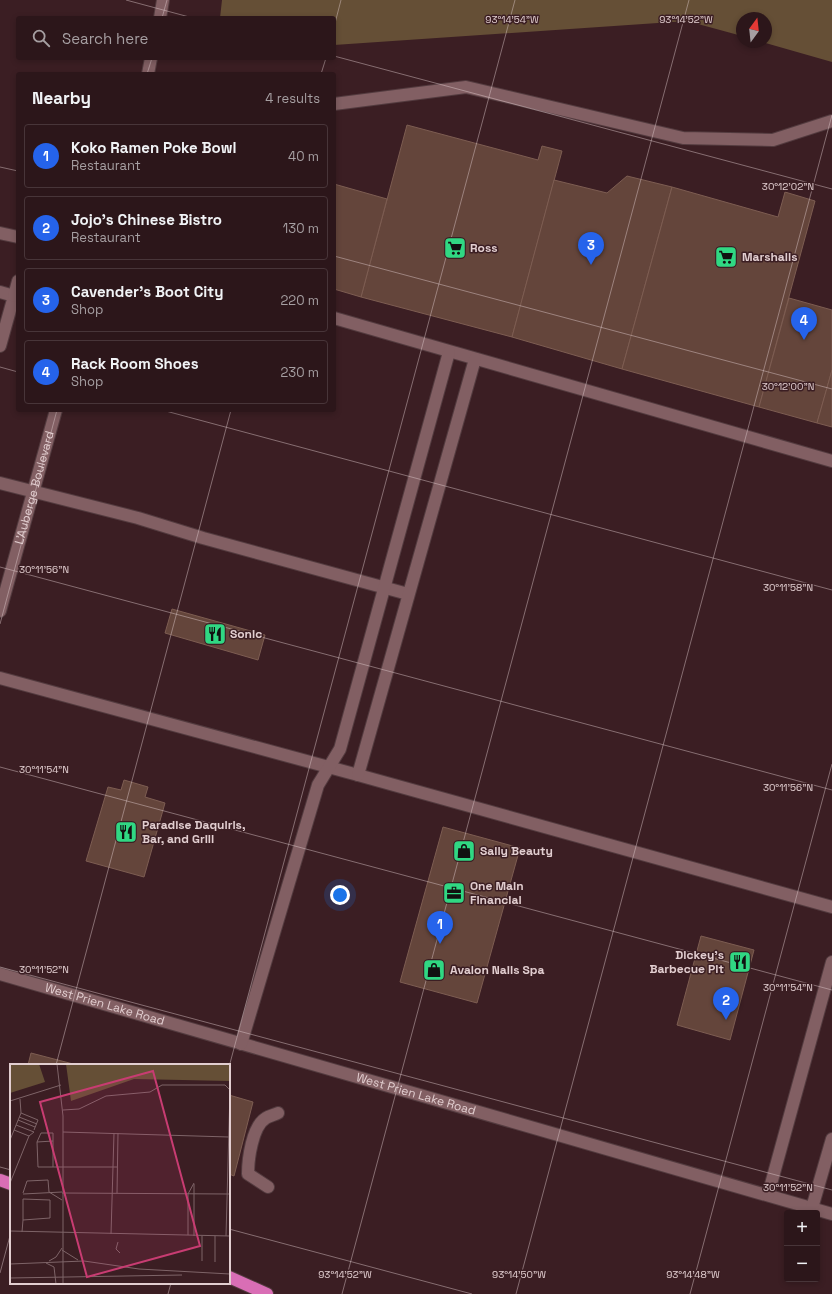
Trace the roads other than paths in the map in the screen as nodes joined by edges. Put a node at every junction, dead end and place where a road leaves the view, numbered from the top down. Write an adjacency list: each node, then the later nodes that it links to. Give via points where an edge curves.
1 (163, 0): 2 (street)
2 (160, 16)
3 (151, 60): 4 (street)
4 (148, 72)
5 (336, 104): 6 (street, via 466,88 682,138 774,140)
6 (832, 121)
7 (0, 233): 8 (street)
8 (16, 237)
9 (16, 288): 11 (street)
10 (0, 292): 11 (street)
11 (14, 296): 13 (street)
12 (336, 319): 14 (street)
13 (0, 346)
14 (449, 352): 15 (street); 20 (street)
15 (475, 359): 17 (street); 21 (street)
16 (55, 412): 19 (street, L'Auberge Boulevard)
17 (832, 461)
18 (0, 483): 19 (street)
19 (33, 492): 20 (street, via 138,518); 22 (street, L'Auberge Boulevard)
20 (384, 588): 21 (street); 24 (street, via 340,749)
21 (408, 594): 25 (street)
22 (0, 611)
23 (0, 678): 24 (street)
24 (329, 768): 25 (street); 29 (street, via 318,785)
25 (358, 775): 26 (street)
26 (832, 907)
27 (832, 962): 33 (street)
28 (0, 974): 29 (street, West Prien Lake Road)
29 (241, 1044): 33 (street, West Prien Lake Road)
30 (278, 1113): 32 (street, via 264,1118 255,1134 248,1156 248,1174)
31 (832, 1139): 34 (street)
32 (268, 1187)
33 (768, 1195): 34 (street, West Prien Lake Road)
34 (812, 1208): 35 (street, West Prien Lake Road)
35 (832, 1214)
36 (230, 1277): 37 (highway)
37 (267, 1294)

